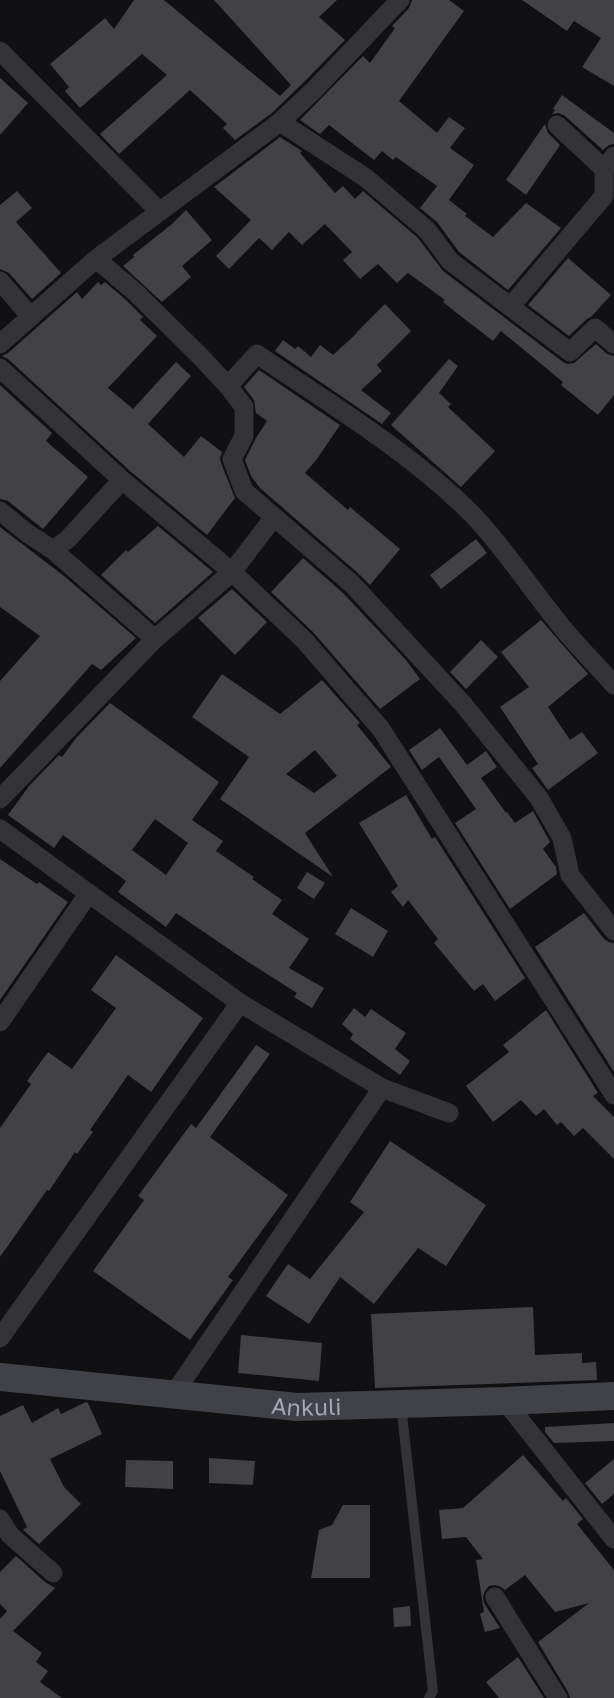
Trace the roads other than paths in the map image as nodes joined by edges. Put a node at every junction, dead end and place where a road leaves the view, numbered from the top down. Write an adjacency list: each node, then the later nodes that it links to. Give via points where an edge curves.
1 (400, 0): 3 (street)
2 (0, 51): 6 (street)
3 (280, 122): 6 (street); 9 (street, via 366,178 427,230 450,261)
4 (557, 125): 5 (street)
5 (609, 163): 9 (street, via 604,196)
6 (159, 211): 7 (street)
7 (96, 259): 10 (street); 14 (street, via 134,290)
8 (0, 281): 10 (street)
9 (510, 307): 12 (street, via 570,352 595,328)
10 (31, 317): 11 (street)
11 (0, 344)
12 (614, 344)
13 (0, 368): 15 (street)
14 (228, 386): 17 (street, via 244,407 244,436 232,459 244,491); 21 (street, via 257,355 378,435 472,515)
15 (122, 480): 18 (street); 19 (street)
16 (0, 511): 18 (street)
17 (274, 517): 19 (street); 25 (street, via 352,584 463,704 539,799 562,838 570,875)
18 (53, 550): 20 (street)
19 (232, 572): 20 (street); 29 (street, via 304,640 380,729)
20 (155, 639): 22 (street)
21 (614, 685)
22 (0, 799)
23 (0, 829): 24 (street)
24 (89, 893): 26 (street); 27 (street)
25 (614, 931)
26 (240, 1003): 28 (street); 31 (street)
27 (0, 1022)
28 (382, 1088): 30 (street); 33 (street)
29 (614, 1095)
30 (449, 1113)
31 (0, 1338)
32 (0, 1377): 33 (main road, Ankuli)
33 (173, 1395): 36 (main road, Ankuli, via 297,1407)
34 (614, 1396): 35 (main road, Ankuli)
35 (506, 1401): 36 (main road, Ankuli); 38 (street)
36 (401, 1404): 41 (lane, via 433,1691)
37 (0, 1519): 39 (street, via 10,1535)
38 (614, 1539)
39 (53, 1573)
40 (495, 1597): 42 (street)
41 (429, 1698)
42 (558, 1698)

